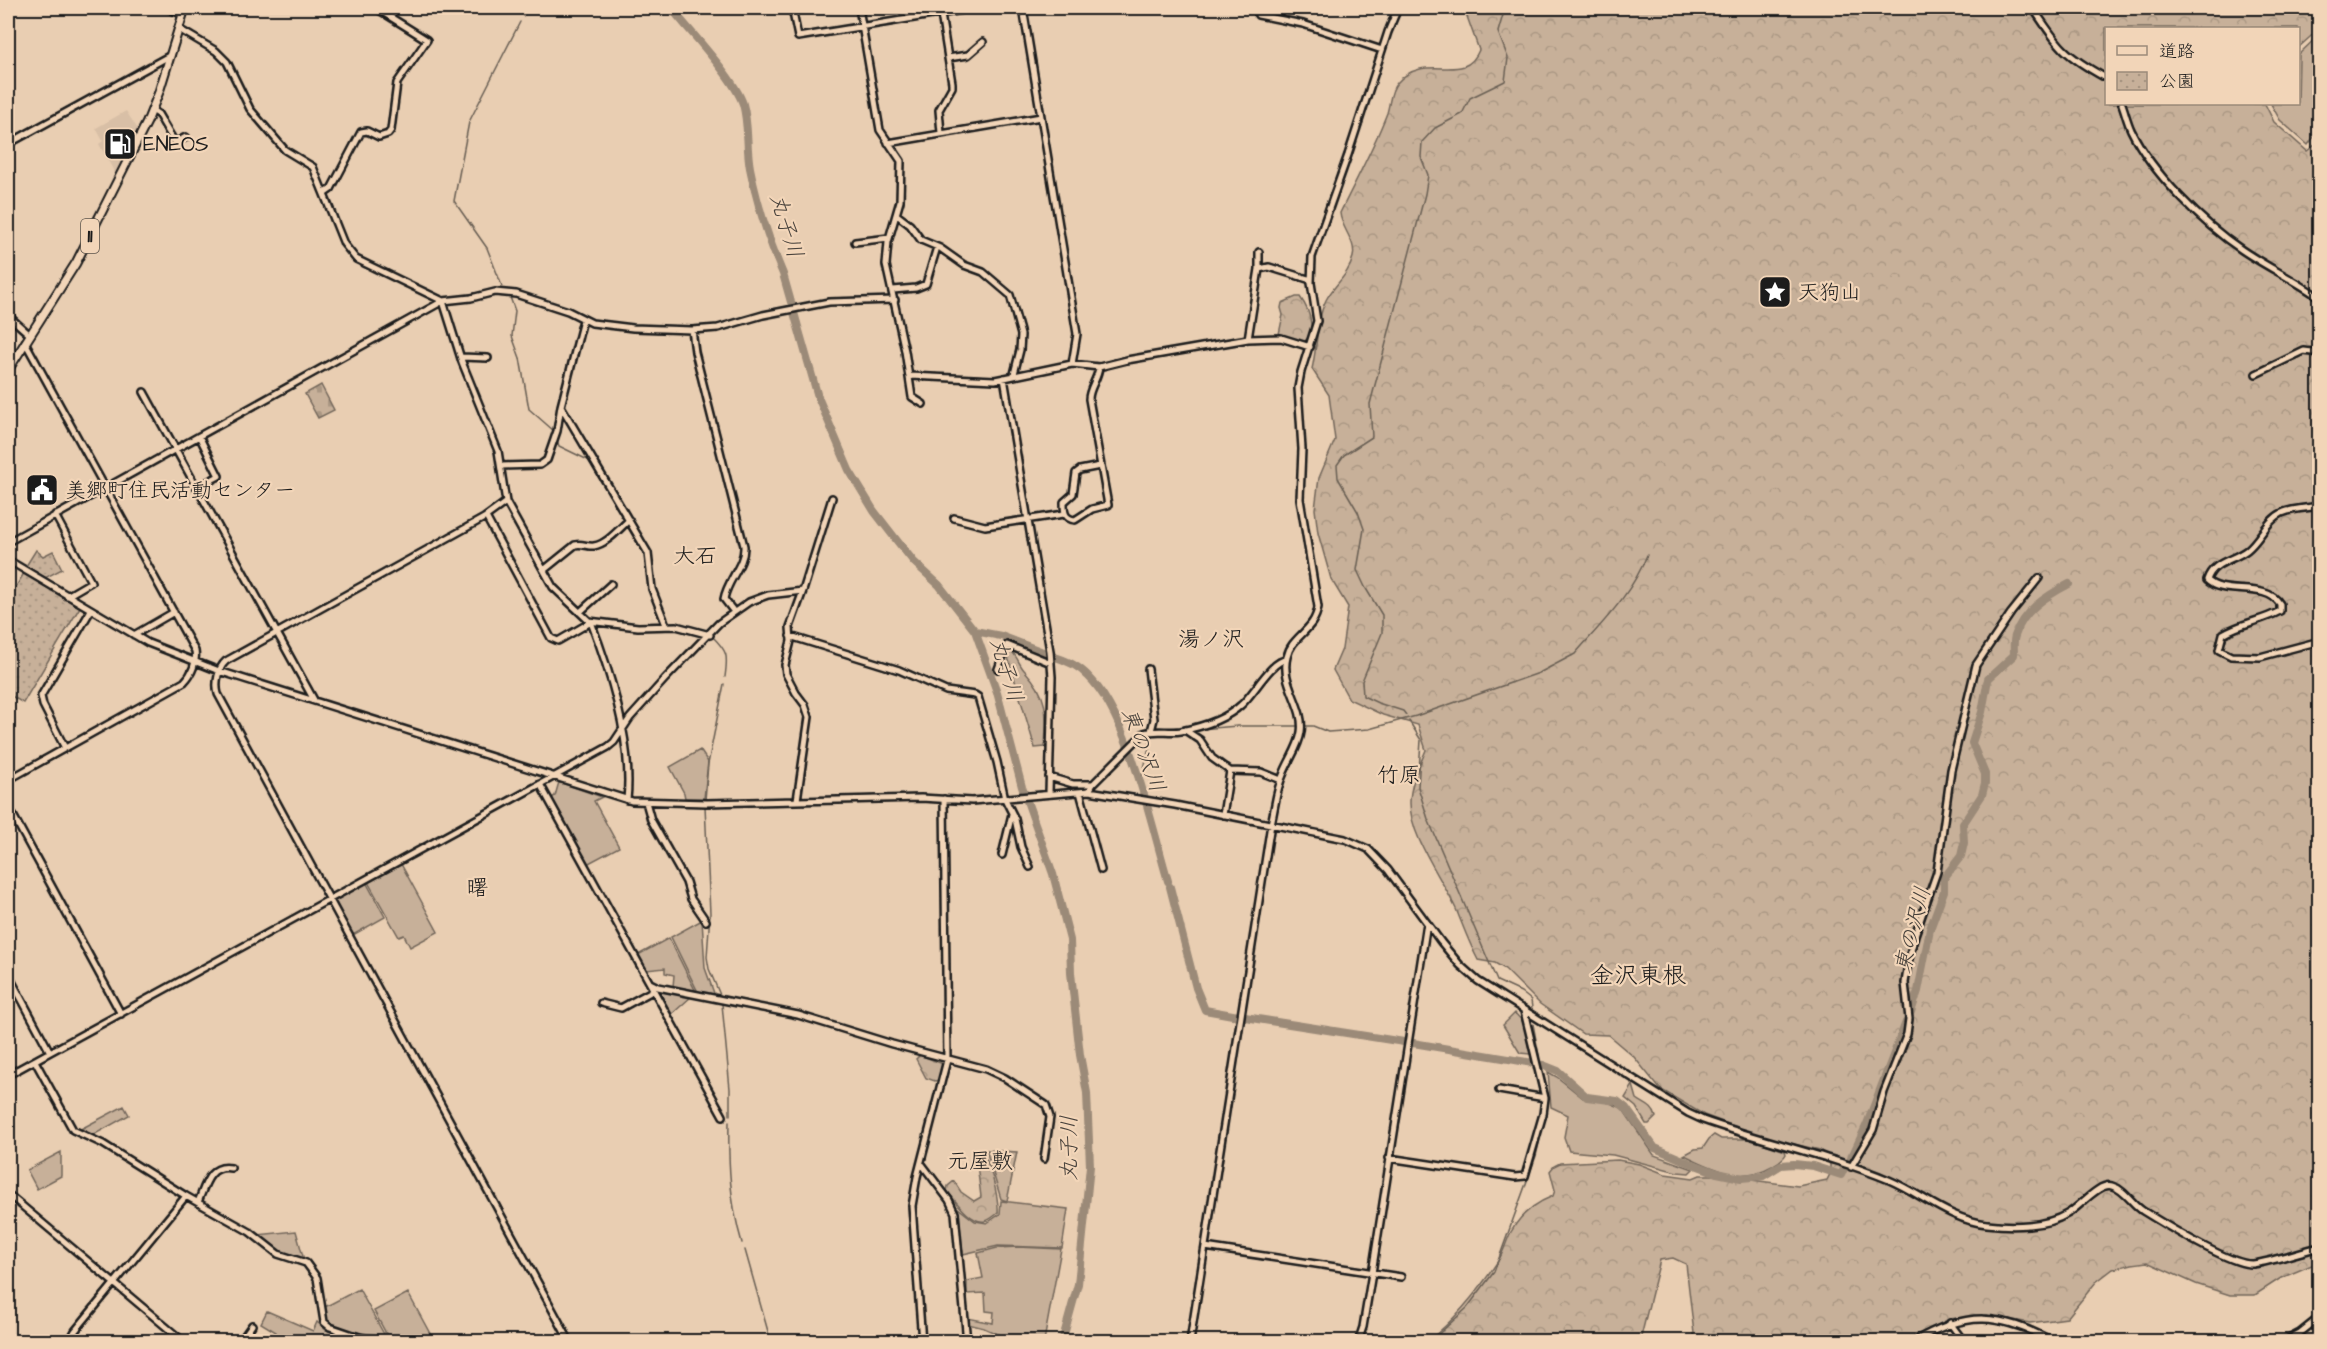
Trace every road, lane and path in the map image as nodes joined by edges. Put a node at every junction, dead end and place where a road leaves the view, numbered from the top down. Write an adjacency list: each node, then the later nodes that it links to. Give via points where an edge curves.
1 (167, 8): 10 (street)
2 (376, 8): 26 (street, via 427,40 397,83 391,130 379,137 361,132 331,189)
3 (792, 8): 12 (street, via 798,37)
4 (859, 8): 12 (street)
5 (975, 8): 9 (street)
6 (1023, 8): 21 (street)
7 (1398, 8): 15 (street)
8 (2033, 8): 18 (street, via 2067,54)
9 (941, 10): 12 (street); 17 (street)
10 (184, 11): 13 (main road, 11)
11 (1258, 15): 15 (street, via 1303,24)
12 (862, 27): 24 (street, via 877,118)
13 (179, 29): 16 (main road, 11); 26 (street, via 227,62 250,109 285,150 313,167)
14 (983, 42): 17 (street, via 968,55)
15 (1382, 50): 33 (street, via 1312,257)
16 (171, 55): 20 (main road, 11); 25 (street)
17 (948, 58): 22 (street, via 952,87 939,110)
18 (2105, 77)
19 (2122, 105): 35 (street, via 2144,151 2201,219)
20 (152, 110): 23 (street, via 175,143); 41 (main road, 11, via 76,263)
21 (1041, 117): 22 (street); 48 (street, via 1077,333)
22 (941, 133): 24 (street)
23 (186, 137)
24 (888, 143): 27 (street, via 901,161)
25 (8, 144)
26 (324, 194): 37 (street, via 344,244 356,259)
27 (897, 215): 28 (street); 30 (street, via 921,240)
28 (889, 238): 29 (street); 34 (street, via 886,265)
29 (855, 242)
30 (937, 247): 34 (street, via 926,284); 52 (street, via 989,276 1010,295 1021,335)
31 (1259, 252): 32 (street)
32 (1259, 270): 33 (street, via 1269,267); 42 (street)
33 (1311, 280): 44 (street, via 1317,321)
34 (892, 290): 36 (street)
35 (2319, 298)
36 (895, 300): 40 (street, via 830,302 718,328); 53 (street)
37 (443, 301): 39 (street, via 495,292 516,294); 46 (street); 58 (street)
38 (8, 310): 41 (street)
39 (583, 320): 40 (street, via 615,326); 57 (street)
40 (692, 330): 83 (street, via 744,546 744,558 725,591 724,599)
41 (30, 335): 43 (main road, 11)
42 (1248, 339): 44 (street, via 1281,338); 49 (street)
43 (25, 342): 50 (main road, 11); 62 (street)
44 (1310, 347): 91 (street, via 1298,388 1300,499 1318,607 1314,622 1292,646)
45 (2319, 353): 51 (street, via 2304,351)
46 (461, 357): 47 (street); 60 (street)
47 (488, 358)
48 (1072, 364): 49 (street); 52 (street)
49 (1099, 367): 61 (street, via 1089,393)
50 (8, 370)
51 (2256, 374)
52 (1014, 375): 54 (street)
53 (910, 376): 54 (street, via 984,381); 56 (street, via 912,397)
54 (1004, 378): 72 (street)
55 (144, 392): 59 (street)
56 (923, 404)
57 (561, 406): 60 (street, via 548,460 540,465); 71 (street)
58 (199, 436): 59 (street); 63 (street, via 221,478)
59 (177, 448): 62 (street); 63 (street)
60 (501, 466): 65 (street)
61 (1100, 466): 67 (street, via 1076,473 1074,494 1064,502); 67 (street, via 1108,505 1075,520)
62 (104, 487): 68 (street); 81 (street)
63 (198, 487): 86 (street)
64 (832, 498): 78 (street)
65 (506, 502): 69 (street); 75 (street)
66 (2319, 507): 90 (street, via 2275,517 2251,546 2213,569 2207,580 2216,587 2251,590 2280,604 2280,612 2223,634 2219,650 2231,656 2260,657)
67 (1064, 514): 72 (street)
68 (55, 515): 73 (street); 79 (street, via 90,582)
69 (486, 517): 84 (street, via 551,638 558,641); 86 (street)
70 (954, 518): 72 (street, via 985,526)
71 (629, 520): 75 (street, via 595,546 575,545); 85 (street, via 648,553 652,589)
72 (1027, 520): 93 (street)
73 (8, 542)
74 (8, 560): 79 (street)
75 (544, 570): 82 (street, via 553,587)
76 (2039, 578): 143 (street, via 1976,665 1951,770 1937,872 1908,963 1907,1034 1873,1130)
77 (612, 584): 82 (street)
78 (803, 591): 83 (street, via 768,595); 89 (street)
79 (67, 596): 80 (street)
80 (91, 610): 87 (street); 101 (street, via 41,696)
81 (174, 612): 87 (street); 92 (street, via 195,651)
82 (580, 612): 84 (street)
83 (734, 612): 88 (street)
84 (591, 622): 85 (street, via 638,627); 98 (street, via 608,669)
85 (666, 625): 88 (street)
86 (278, 633): 96 (street, via 226,661); 97 (street)
87 (134, 635): 92 (street)
88 (710, 635): 98 (street, via 665,678)
89 (790, 636): 113 (street, via 899,670 946,692 975,694); 115 (street, via 786,674 809,717)
90 (2319, 641)
91 (1286, 660): 99 (street, via 1277,662 1239,707 1221,718); 106 (street, via 1286,676 1302,723 1299,741)
92 (195, 663): 96 (street); 101 (street, via 184,682)
93 (1051, 663): 94 (street, via 1007,645); 104 (street)
94 (998, 669)
95 (1148, 669): 100 (street, via 1154,719)
96 (219, 671): 97 (street); 124 (street, via 218,694)
97 (314, 700): 103 (street)
98 (622, 729): 103 (street, via 608,747); 114 (street)
99 (1185, 730): 100 (street); 102 (street)
100 (1151, 731): 108 (street, via 1125,750)
101 (65, 748): 105 (street)
102 (1230, 771): 106 (street, via 1260,772); 119 (street)
103 (554, 777): 107 (street); 114 (street)
104 (1049, 777): 108 (street, via 1073,784); 111 (street)
105 (8, 780)
106 (1281, 780): 120 (street)
107 (540, 784): 124 (street); 128 (street)
108 (1093, 784): 109 (street)
109 (1089, 791): 110 (street); 119 (street)
110 (1080, 792): 111 (street); 123 (street)
111 (1047, 794): 113 (street)
112 (945, 799): 113 (street); 115 (street); 134 (street)
113 (1005, 799): 118 (street)
114 (627, 800): 116 (street)
115 (798, 800): 116 (street)
116 (646, 802): 125 (street, via 651,820)
117 (8, 806): 132 (street)
118 (1012, 814): 121 (street); 122 (street)
119 (1223, 814): 120 (street)
120 (1271, 824): 126 (street, via 1345,839 1368,849); 148 (street)
121 (1002, 855)
122 (1030, 867)
123 (1101, 870)
124 (329, 899): 132 (street); 162 (street)
125 (706, 921)
126 (1427, 923): 131 (street, via 1460,965); 141 (street)
127 (8, 974): 133 (street)
128 (650, 983): 129 (street); 134 (street, via 798,1014)
129 (654, 990): 130 (street, via 621,1008); 139 (street)
130 (601, 1003)
131 (1524, 1011): 138 (street); 143 (street, via 1695,1117)
132 (121, 1014): 133 (street)
133 (50, 1052): 135 (street)
134 (947, 1060): 140 (street, via 986,1069 1046,1105 1050,1117); 142 (street)
135 (34, 1061): 136 (street); 146 (street, via 73,1130 103,1144)
136 (8, 1075)
137 (1499, 1090): 138 (street)
138 (1545, 1098): 141 (street, via 1525,1176)
139 (723, 1116)
140 (1044, 1158)
141 (1389, 1158): 150 (street)
142 (921, 1163): 163 (street, via 912,1206); 164 (street, via 955,1213)
143 (1851, 1167): 149 (street, via 1906,1188 1949,1213 1984,1224 2054,1220 2107,1185 2114,1186 2142,1210 2238,1261 2252,1264)
144 (231, 1168): 147 (street, via 219,1166 213,1171)
145 (8, 1194): 152 (street)
146 (186, 1196): 147 (street); 152 (street)
147 (198, 1202): 156 (street, via 250,1232 278,1254 306,1263 317,1278 322,1318 330,1328)
148 (1204, 1246): 150 (street); 165 (street)
149 (2319, 1247)
150 (1372, 1273): 151 (street); 166 (street)
151 (1401, 1277)
152 (114, 1284): 157 (street); 158 (street)
153 (2319, 1317): 170 (street)
154 (1950, 1323): 167 (street); 168 (street); 169 (street, via 2004,1321)
155 (252, 1325): 159 (street)
156 (340, 1331): 160 (street); 161 (street, via 360,1337)
157 (69, 1341)
158 (184, 1341)
159 (240, 1341)
160 (336, 1341)
161 (361, 1341)
162 (570, 1341)
163 (922, 1341)
164 (967, 1341)
165 (1190, 1341)
166 (1358, 1341)
167 (1913, 1341)
168 (1964, 1341)
169 (2054, 1341)
170 (2283, 1341)

